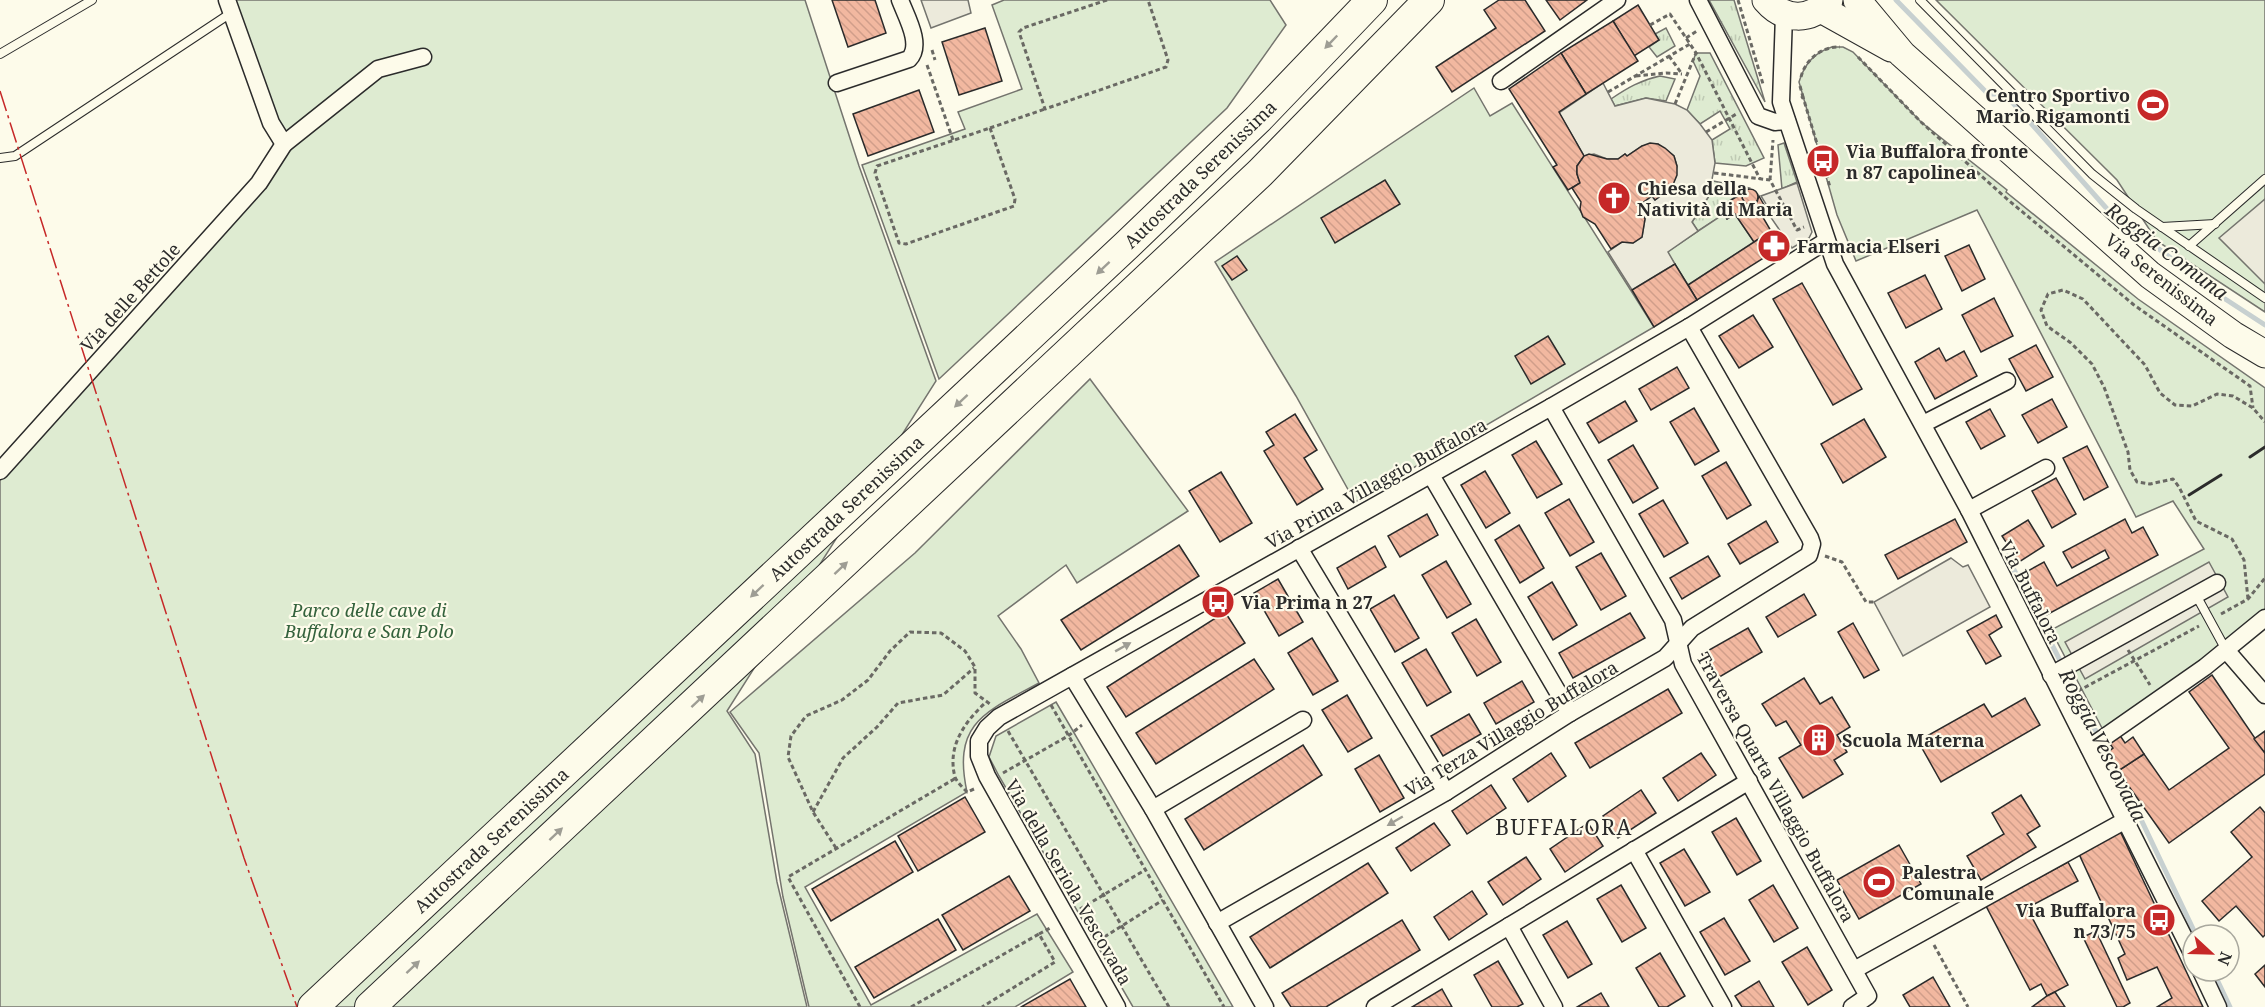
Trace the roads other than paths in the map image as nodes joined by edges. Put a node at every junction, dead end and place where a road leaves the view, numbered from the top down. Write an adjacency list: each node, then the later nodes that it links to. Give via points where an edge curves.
1 (92, 0): 12 (lane)
2 (900, 0): 16 (street, via 915,44 912,56)
3 (1372, 0): 58 (highway, Autostrada Serenissima, one-way to 58, via 1258,119 1128,244)
4 (1429, 0): 59 (highway, one-way to 4, via 1252,181)
5 (1617, 0): 15 (street)
6 (1698, 0): 17 (street, via 1758,116)
7 (1857, 0): 13 (main road, Via Serenissima)
8 (1920, 0): 22 (lane, via 2092,174)
9 (1825, 5): 11 (main road, Via Serenissima, via 1798,17); 13 (main road, Via Serenissima)
10 (229, 6): 18 (street, via 271,123); 19 (lane, via 15,156)
11 (1775, 7): 17 (street, Via Buffalora)
12 (0, 54)
13 (1902, 54): 27 (main road, Via Serenissima, via 2150,275)
14 (423, 57): 18 (street, Via delle Bettole, via 378,69)
15 (1501, 81)
16 (837, 83)
17 (1781, 121): 23 (street, Via Buffalora)
18 (284, 144): 32 (street, Via delle Bettole, via 259,183)
19 (0, 158)
20 (2265, 179): 21 (lane)
21 (2215, 224): 22 (lane); 24 (lane)
22 (2162, 227): 24 (lane)
23 (1826, 241): 26 (street, Via Prima Villaggio Buffalora); 30 (street, Via Buffalora)
24 (2189, 246): 25 (lane)
25 (2265, 298)
26 (1689, 327): 29 (street, Via Prima Villaggio Buffalora); 39 (street, Via Terza Villaggio Buffalora, via 1810,538 1812,550 1804,559 1692,628)
27 (2265, 354)
28 (2007, 381): 30 (street)
29 (1551, 407): 33 (street, Via Prima Villaggio Buffalora); 39 (street, Traversa Quarta Villaggio Buffalora, via 1673,620)
30 (1923, 424): 34 (street, Via Buffalora)
31 (2046, 468): 34 (street)
32 (0, 471)
33 (1431, 475): 35 (street, Via Prima Villaggio Buffalora); 44 (street)
34 (1969, 510): 41 (street, Via Buffalora)
35 (1299, 548): 42 (street, Via Prima Villaggio Buffalora, one-way to 35); 49 (street)
36 (2217, 583): 37 (street)
37 (2196, 595): 40 (lane); 41 (street)
38 (2265, 618): 40 (street)
39 (1679, 643): 44 (street, Via Terza Villaggio Buffalora, via 1665,658); 48 (street, Traversa Quarta Villaggio Buffalora, via 1683,664)
40 (2226, 650): 43 (street); 46 (street)
41 (2051, 675): 46 (street, Via Buffalora)
42 (1072, 676): 47 (street, Via Prima Villaggio Buffalora, via 999,717 987,728 980,741 979,756); 50 (street)
43 (2265, 695)
44 (1570, 713): 49 (street, Via Terza Villaggio Buffalora)
45 (1303, 720): 50 (street)
46 (2089, 748): 51 (street, Via Buffalora)
47 (988, 779): 60 (street, Via della Seriola Vescovada)
48 (1749, 781): 52 (street); 56 (street, Traversa Quarta Villaggio Buffalora)
49 (1446, 792): 53 (street, Via Terza Villaggio Buffalora, one-way to 53)
50 (1153, 809): 53 (street)
51 (2126, 820): 55 (street, Via Buffalora); 56 (street)
52 (1634, 850): 54 (street); 64 (street)
53 (1217, 923): 61 (street)
54 (1509, 926): 62 (street); 63 (street)
55 (2181, 931)
56 (1854, 970): 65 (street, Traversa Quarta Villaggio Buffalora, via 1868,996)
57 (2206, 983): 66 (street)
58 (313, 1007)
59 (370, 1007)
60 (1117, 1007)
61 (1265, 1007)
62 (1375, 1007)
63 (1554, 1007)
64 (1723, 1007)
65 (1852, 1007)
66 (2218, 1007)

